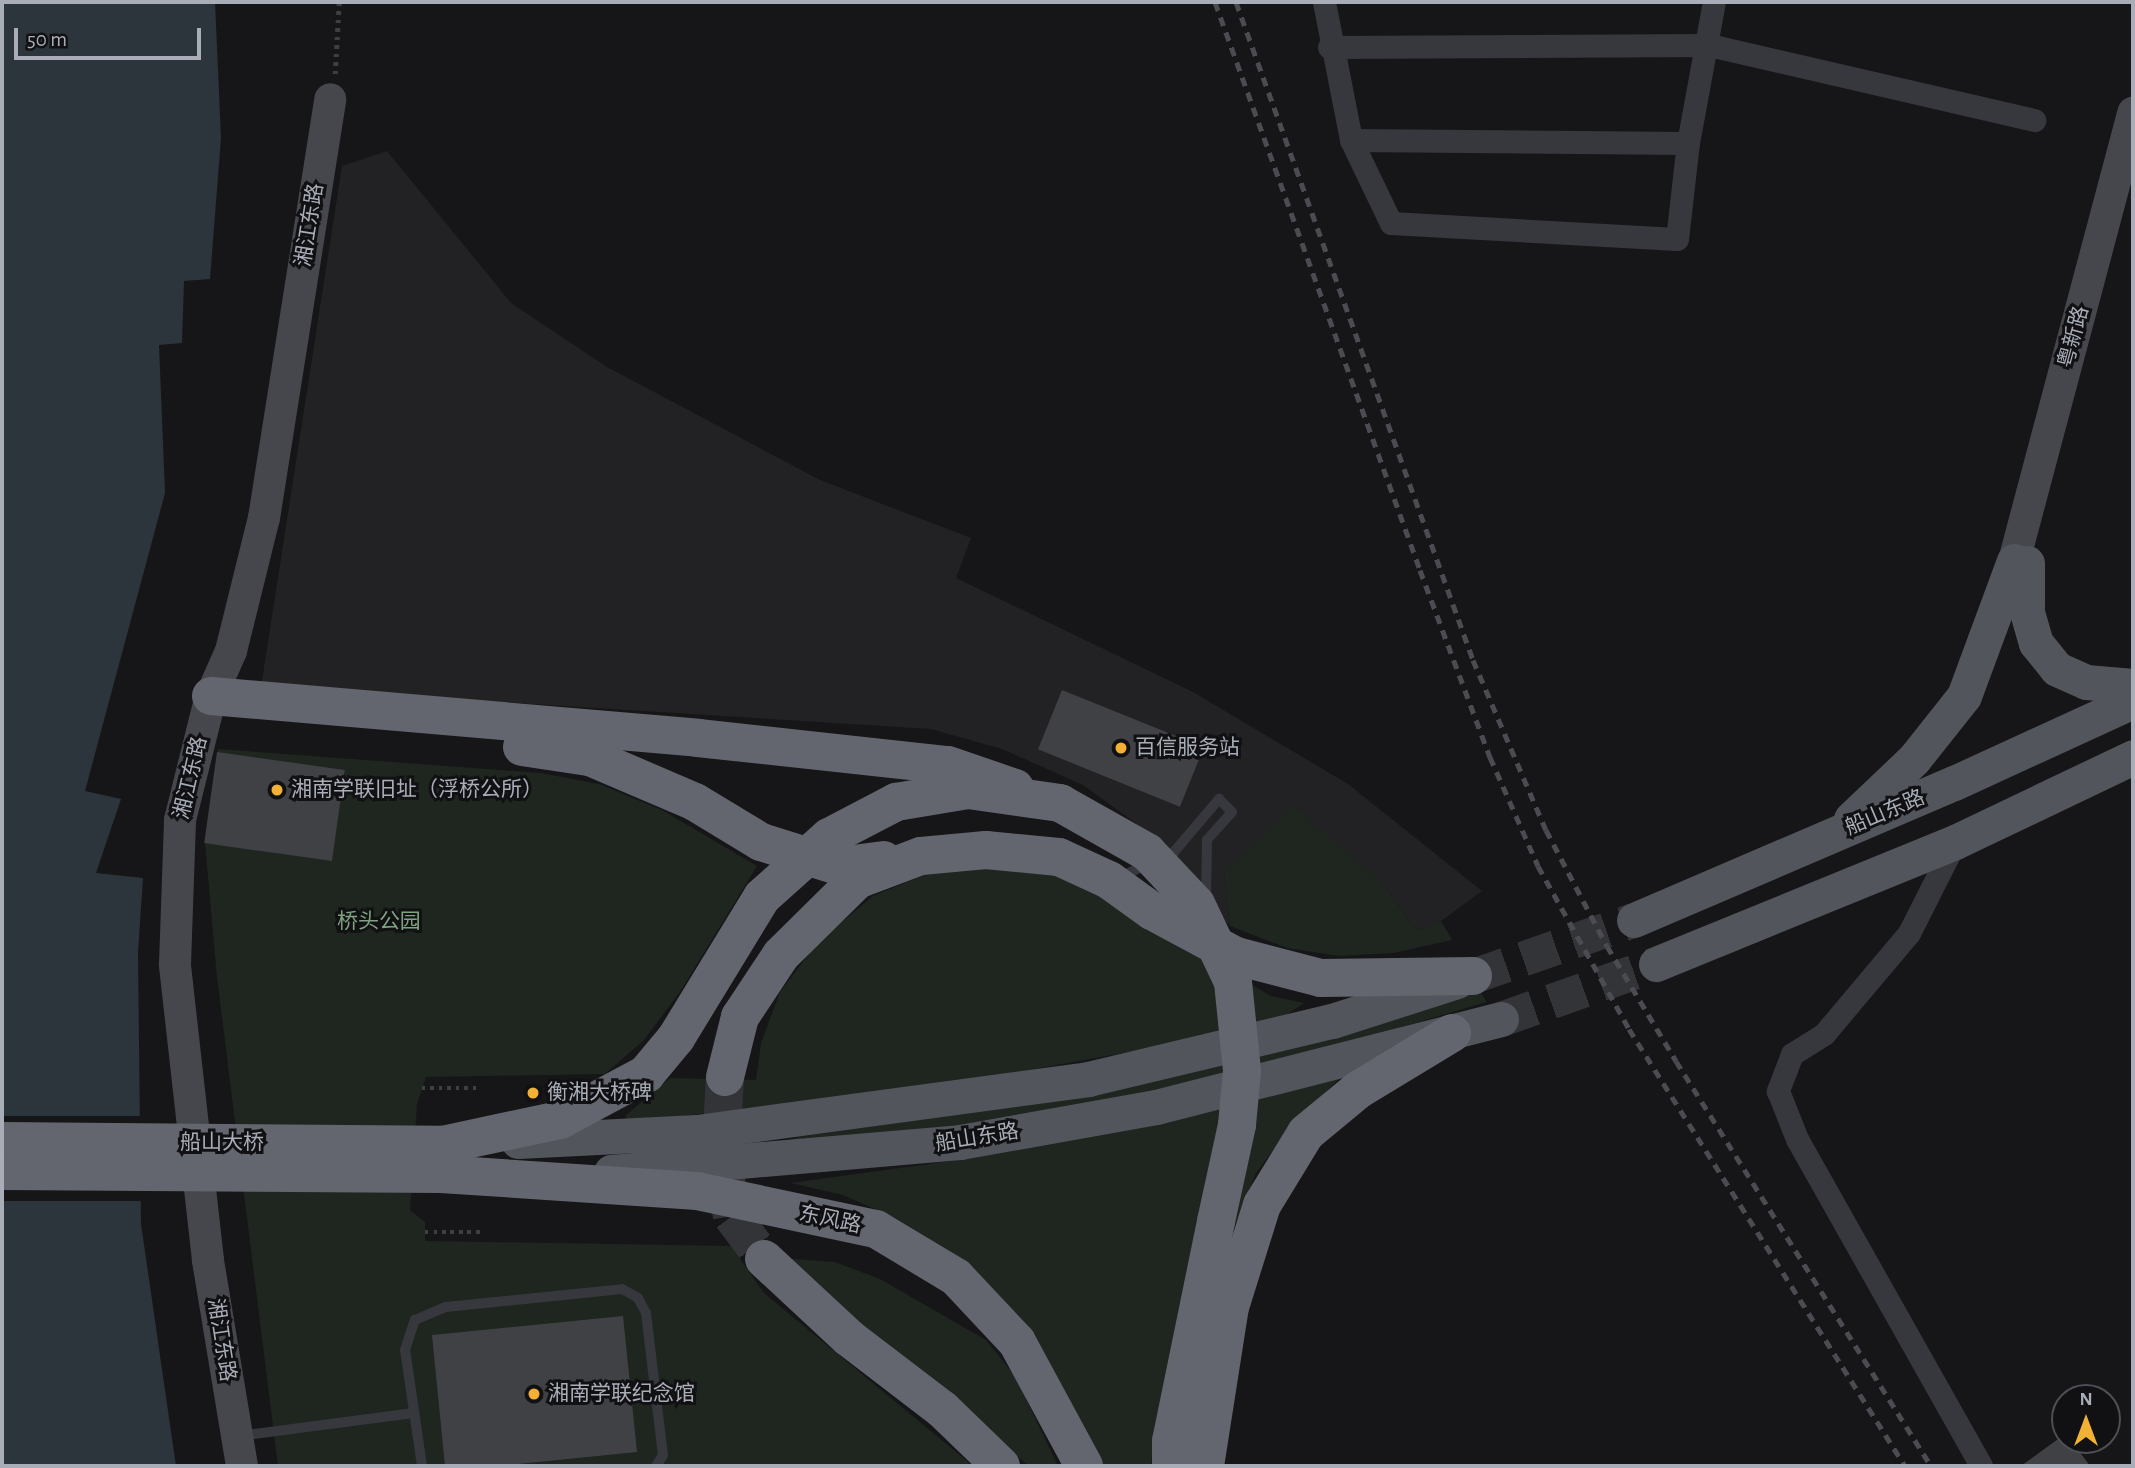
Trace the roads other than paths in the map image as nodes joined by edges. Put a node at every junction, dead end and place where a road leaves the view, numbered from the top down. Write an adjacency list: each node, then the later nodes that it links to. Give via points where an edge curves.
1 (1324, 2): 4 (street)
2 (1714, 2): 3 (street)
3 (1706, 45): 4 (street); 7 (street); 9 (street)
4 (1329, 47): 8 (street)
5 (330, 99): 13 (street, 湘江东路, via 264,518 231,651)
6 (2133, 113): 11 (street, 粤新路)
7 (2034, 120)
8 (1351, 140): 9 (street); 9 (street, via 1391,223 1677,239)
9 (1688, 143)
10 (2133, 172): 11 (street, 粤新路)
11 (2021, 562): 12 (main road, via 2036,643 2057,669 2086,682); 18 (main road, via 1964,696 1914,758)
12 (2133, 686)
13 (211, 696): 15 (highway); 34 (street, 湘江东路, via 180,820 175,964 208,1260)
14 (2133, 701): 18 (main road, 船山东路)
15 (286, 703): 17 (highway, bridge, via 698,738 948,765); 20 (highway, via 415,731 590,757 695,802 761,842 838,866)
16 (2133, 757): 19 (main road)
17 (1060, 803): 30 (highway, bridge, via 968,790 896,802 830,838 762,897 676,1038 646,1074 560,1121); 40 (highway, bridge, via 1147,852 1196,904 1233,982 1242,1072 1237,1125 1171,1441)
18 (1836, 834): 22 (main road, 船山东路)
19 (1955, 842): 24 (main road); 41 (street, via 1909,933 1824,1034 1792,1054 1778,1091 1797,1139)
20 (921, 856): 21 (highway, via 986,850 1059,858); 28 (highway, via 857,880 781,955 740,1017)
21 (1109, 880): 23 (highway, via 1153,911); 23 (lane, via 1174,852 1219,799 1232,812 1207,840 1203,880 1210,921)
22 (1634, 920)
23 (1236, 956): 25 (highway, via 1321,978)
24 (1656, 964)
25 (1473, 976): 30 (main road, 船山东路, via 1332,1021 1088,1079 697,1132)
26 (1501, 1019): 27 (main road, 船山东路)
27 (1452, 1033): 30 (main road, 船山东路, via 1156,1107 960,1142 629,1172); 35 (highway, via 1358,1090 1306,1133 1262,1205 1230,1307)
28 (725, 1077)
29 (2, 1141): 30 (highway, 船山大桥, bridge)
30 (453, 1159): 31 (highway, 船山大桥, bridge); 39 (highway, 东风路, via 697,1191 876,1229 956,1277 1017,1342)
31 (2, 1171)
32 (764, 1259): 38 (highway, via 849,1338 942,1409)
33 (413, 1413): 34 (lane); 36 (lane); 37 (lane, via 405,1350 409,1330 424,1315 446,1307 622,1289 638,1298 646,1313 663,1455)
34 (240, 1452)
35 (1212, 1456)
36 (422, 1466)
37 (656, 1466)
38 (1001, 1466)
39 (1084, 1466)
40 (1171, 1466)
41 (1981, 1466)

